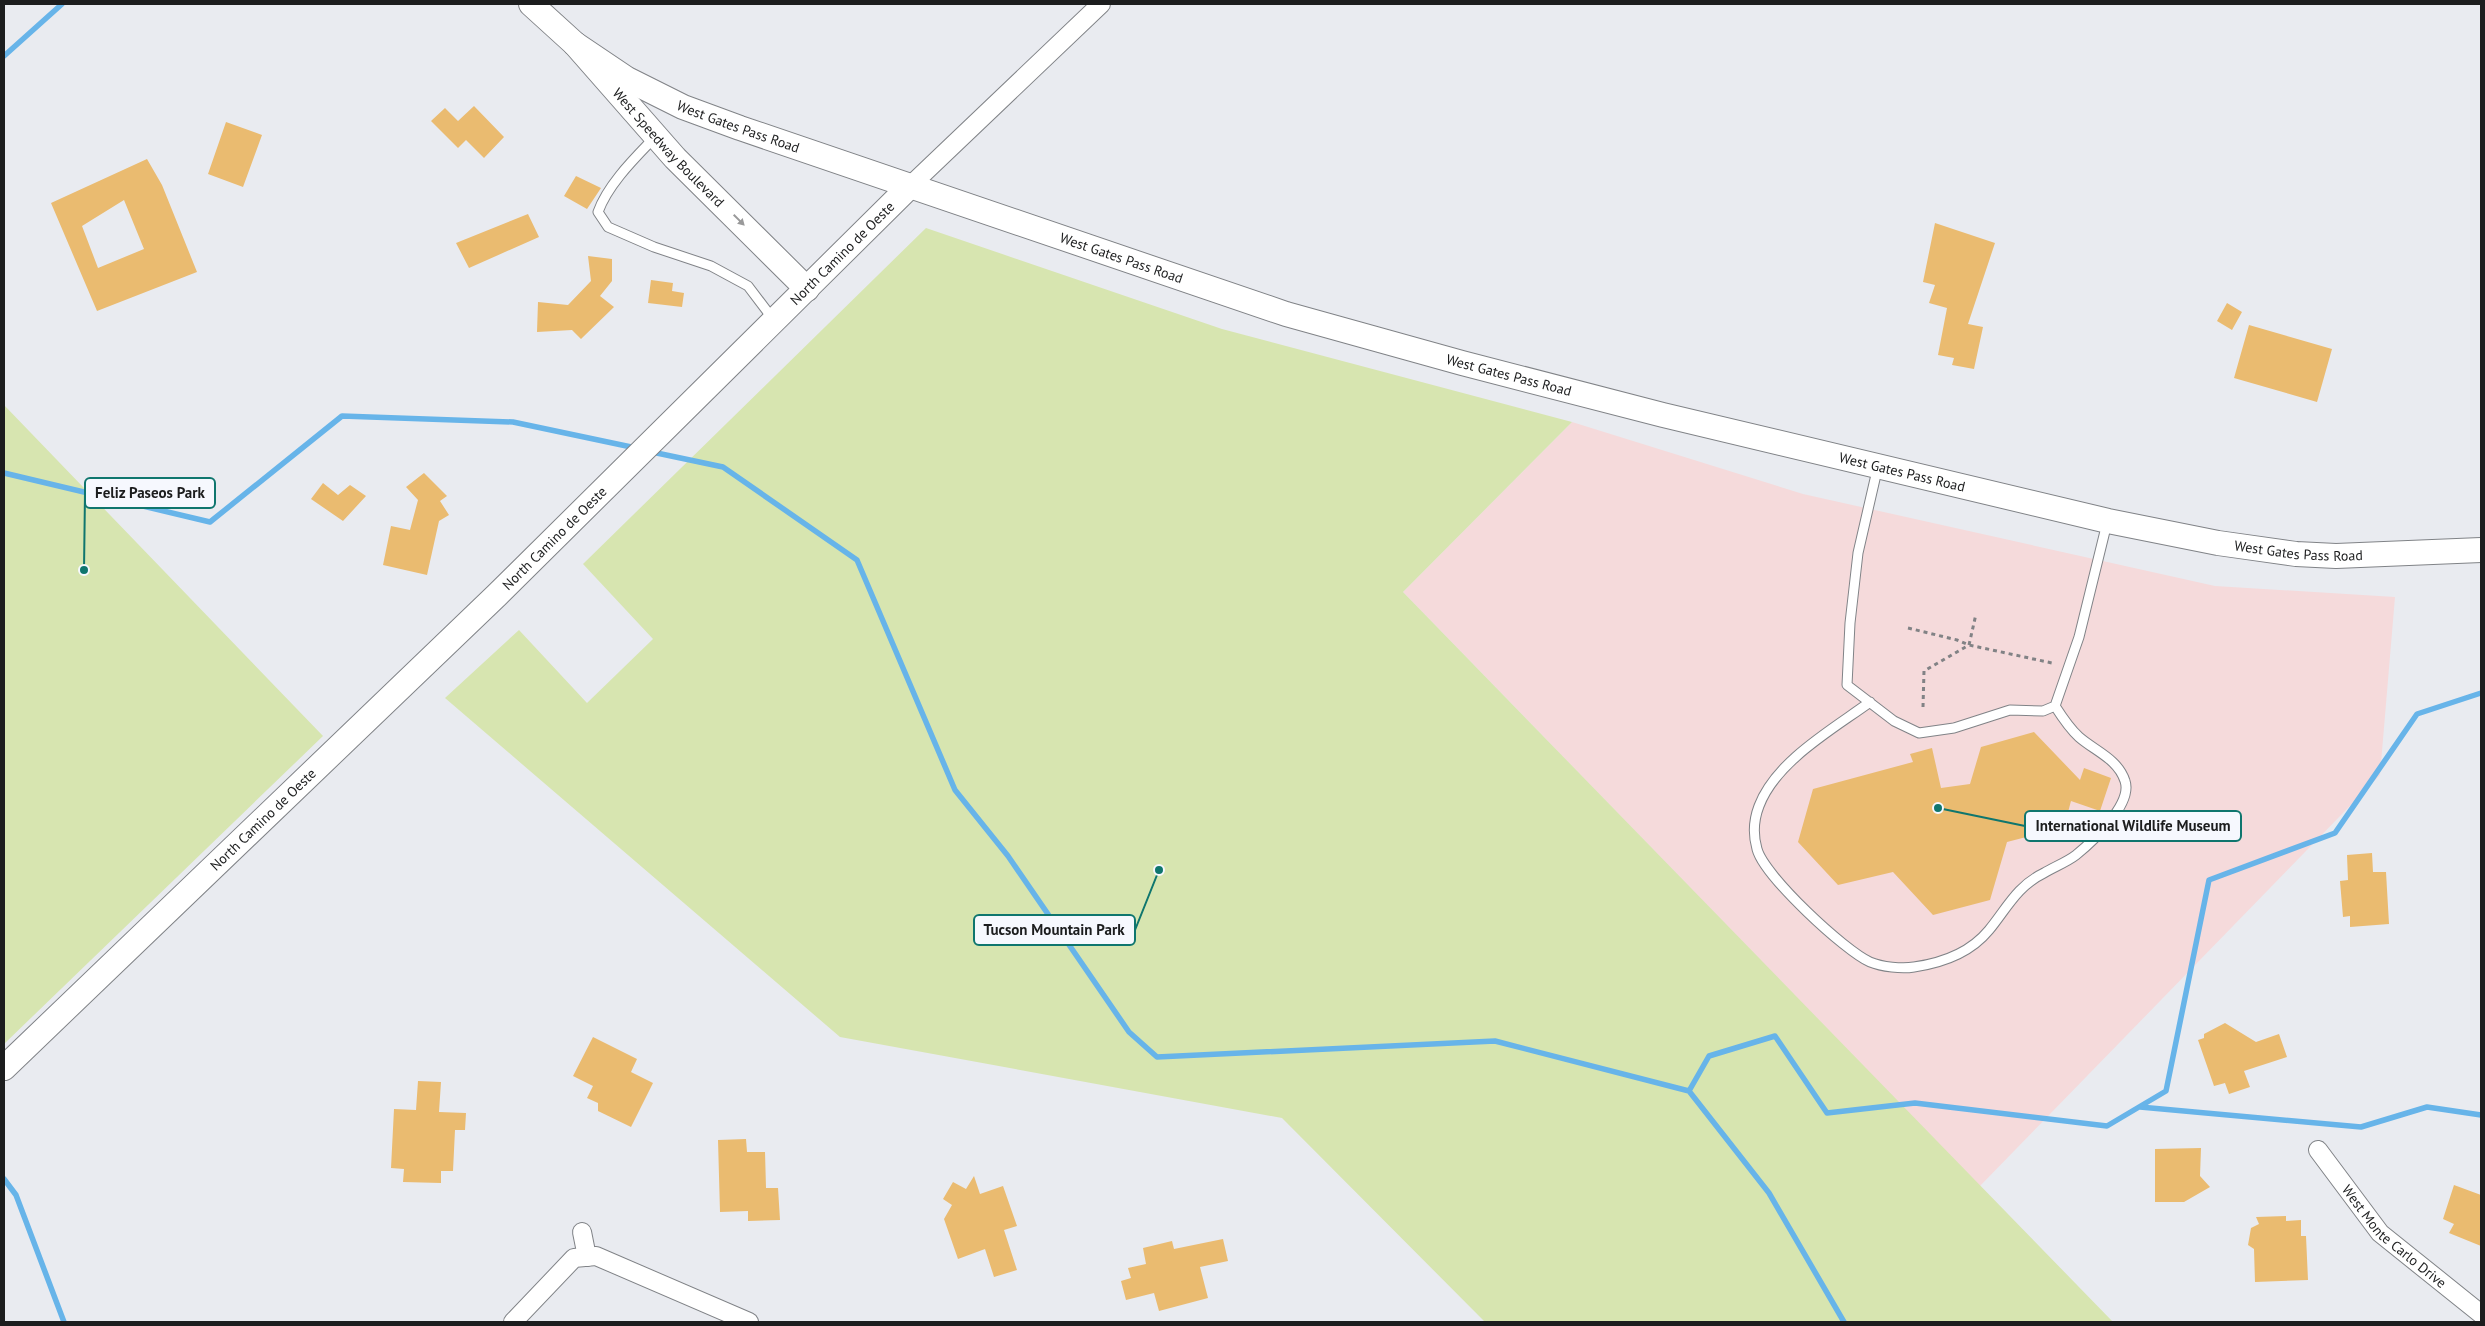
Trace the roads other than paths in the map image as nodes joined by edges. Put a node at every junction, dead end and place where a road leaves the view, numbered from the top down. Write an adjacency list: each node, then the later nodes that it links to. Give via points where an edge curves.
1 (531, 4): 3 (main road, West Speedway Boulevard)
2 (1101, 4): 5 (street, North Camino de Oeste)
3 (575, 44): 4 (main road, West Speedway Boulevard); 5 (main road, West Gates Pass Road, via 627,79 683,107)
4 (656, 137): 6 (main road, West Speedway Boulevard, one-way to 6); 7 (lane, via 636,157 598,212 608,227 711,266 748,286)
5 (909, 188): 6 (main road, North Camino de Oeste); 8 (main road, West Gates Pass Road, via 1286,314 1653,413)
6 (807, 289): 7 (main road, North Camino de Oeste)
7 (774, 321): 13 (main road, North Camino de Oeste, via 496,596)
8 (1878, 466): 9 (main road, West Gates Pass Road); 11 (lane, via 1858,553 1847,685)
9 (2108, 521): 10 (main road, West Gates Pass Road, via 2218,543 2296,554 2336,556); 12 (lane, via 2079,637)
10 (2481, 550)
11 (1870, 702): 12 (lane, via 1894,721 1919,733 1954,728 2010,710 2042,711); 12 (lane, via 1794,756 1776,778 1759,805 1754,826 1758,851 1775,880 1830,932 1870,962 1913,968 1945,960 1969,949 2030,879 2075,856 2112,820 2127,792 2125,780 2109,758 2068,727)
12 (2055, 706)
13 (4, 1068)
14 (2318, 1150): 17 (street, West Monte Carlo Drive, via 2380,1233)
15 (582, 1232): 16 (street)
16 (587, 1257): 18 (street, via 574,1258); 19 (street, via 596,1256 619,1264)
17 (2481, 1314)
18 (513, 1322)
19 (749, 1322)

